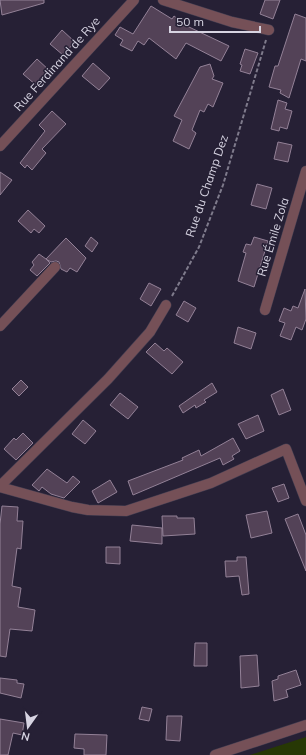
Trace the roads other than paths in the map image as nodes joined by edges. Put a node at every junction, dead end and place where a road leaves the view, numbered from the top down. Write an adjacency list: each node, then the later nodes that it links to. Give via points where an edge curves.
1 (134, 0): 4 (street, Rue Ferdinand de Rye)
2 (163, 0): 3 (street, via 232,22)
3 (269, 30)
4 (0, 146)
5 (306, 171): 8 (street, Rue Émile Zola)
6 (55, 267): 9 (street)
7 (166, 305): 10 (street, via 150,332 108,379)
8 (265, 310)
9 (0, 326)
10 (0, 486): 11 (street, via 72,507 126,511 211,483 286,449)
11 (306, 501)
12 (306, 725): 13 (street)
13 (215, 755)

